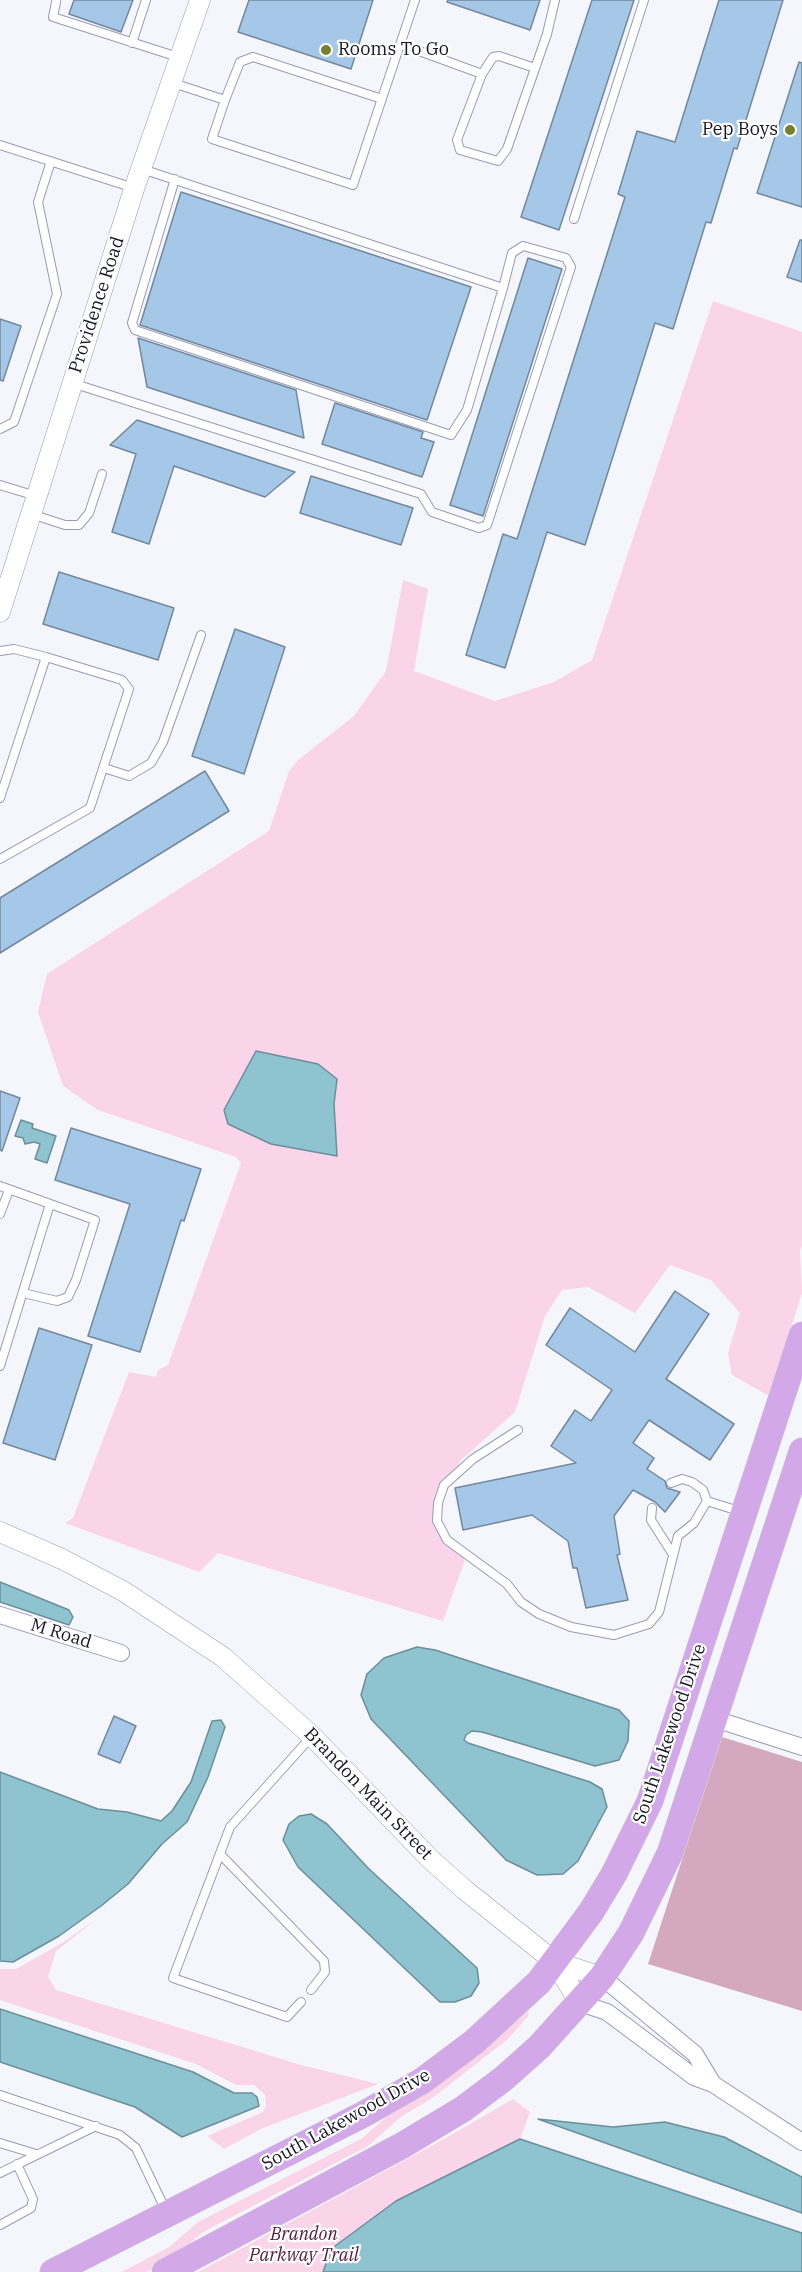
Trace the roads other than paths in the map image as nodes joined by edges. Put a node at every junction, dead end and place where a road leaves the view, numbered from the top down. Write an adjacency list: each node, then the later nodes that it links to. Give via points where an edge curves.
1 (146, 0): 7 (lane)
2 (200, 0): 9 (street, Providence Road)
3 (415, 0): 8 (lane)
4 (555, 0): 10 (lane)
5 (644, 0): 20 (lane)
6 (56, 2): 7 (lane, via 53,17)
7 (132, 43): 9 (lane)
8 (400, 44): 11 (lane); 13 (lane)
9 (182, 58): 12 (street, Providence Road)
10 (535, 68): 11 (lane, via 499,56 493,57); 11 (lane, via 507,150 498,161 460,150 457,140)
11 (482, 74)
12 (173, 83): 14 (lane); 17 (street, Providence Road)
13 (382, 99): 14 (lane, via 253,57 240,62); 14 (lane, via 353,185 212,139)
14 (225, 100)
15 (0, 145): 16 (lane)
16 (51, 161): 19 (lane); 23 (lane, via 38,202 57,294 14,422)
17 (142, 168): 18 (lane); 19 (street, Providence Road)
18 (175, 179): 21 (lane); 21 (lane, via 132,323 135,330 451,435 466,410)
19 (134, 189): 22 (street, Providence Road)
20 (574, 219)
21 (503, 288): 22 (lane, via 512,254 523,246 566,258 571,267 487,525 479,528 432,512 421,494)
22 (72, 383): 26 (street, Providence Road)
23 (0, 429)
24 (102, 474): 26 (lane, via 89,513 80,525 65,525)
25 (0, 485): 26 (lane)
26 (33, 505): 27 (street, Providence Road)
27 (0, 612)
28 (201, 635): 31 (lane, via 154,758 129,776)
29 (0, 651): 30 (lane, via 14,649)
30 (46, 657): 31 (lane, via 122,680 129,689); 32 (lane)
31 (104, 768): 33 (lane, via 90,808)
32 (0, 798)
33 (0, 859)
34 (0, 1186): 35 (lane)
35 (9, 1190): 36 (lane); 37 (lane)
36 (50, 1204): 38 (lane); 38 (lane, via 95,1220 68,1297 57,1301)
37 (0, 1214)
38 (23, 1293): 40 (lane)
39 (802, 1335): 47 (main road, South Lakewood Drive)
40 (3, 1349): 41 (lane)
41 (0, 1366)
42 (518, 1430): 49 (lane, via 473,1459 444,1485 437,1521 447,1540 507,1584 521,1602 560,1623 614,1635 649,1624 659,1612)
43 (802, 1451): 52 (main road, South Lakewood Drive)
44 (671, 1483): 45 (lane, via 682,1479 692,1482 703,1490)
45 (707, 1501): 47 (lane); 49 (lane, via 694,1522 678,1536)
46 (652, 1508): 49 (lane, via 651,1520)
47 (744, 1513): 56 (main road, South Lakewood Drive, via 650,1801 614,1874)
48 (0, 1532): 53 (street, Brandon Main Street, via 103,1580 175,1623 260,1687)
49 (672, 1553)
50 (0, 1615): 51 (street, M Road)
51 (121, 1653)
52 (715, 1719): 54 (street); 57 (main road, South Lakewood Drive, via 670,1853 631,1933)
53 (312, 1736): 55 (lane, via 230,1827); 56 (street, Brandon Main Street, via 430,1859)
54 (802, 1747)
55 (220, 1854): 58 (lane, via 324,1961 326,1972); 59 (lane, via 173,1978 287,2017)
56 (555, 1962): 57 (street, Brandon Main Street); 60 (street); 69 (main road, South Lakewood Drive, via 521,2001 422,2081)
57 (602, 1977): 60 (main road, South Lakewood Drive); 61 (street, Brandon Main Street, via 696,2054)
58 (310, 1990)
59 (301, 2002)
60 (580, 2002): 61 (street, Brandon Main Street, via 607,2012 694,2077); 72 (main road, South Lakewood Drive, via 521,2064 463,2109)
61 (713, 2084): 64 (street, Brandon Main Street)
62 (0, 2095): 63 (lane)
63 (96, 2126): 66 (lane); 69 (lane, via 120,2135 136,2148)
64 (802, 2142)
65 (0, 2143): 66 (lane)
66 (36, 2154): 67 (lane)
67 (17, 2164): 68 (lane); 70 (lane, via 33,2199 31,2208)
68 (0, 2173)
69 (168, 2214): 71 (main road, South Lakewood Drive)
70 (0, 2225)
71 (52, 2272)
72 (165, 2272)

